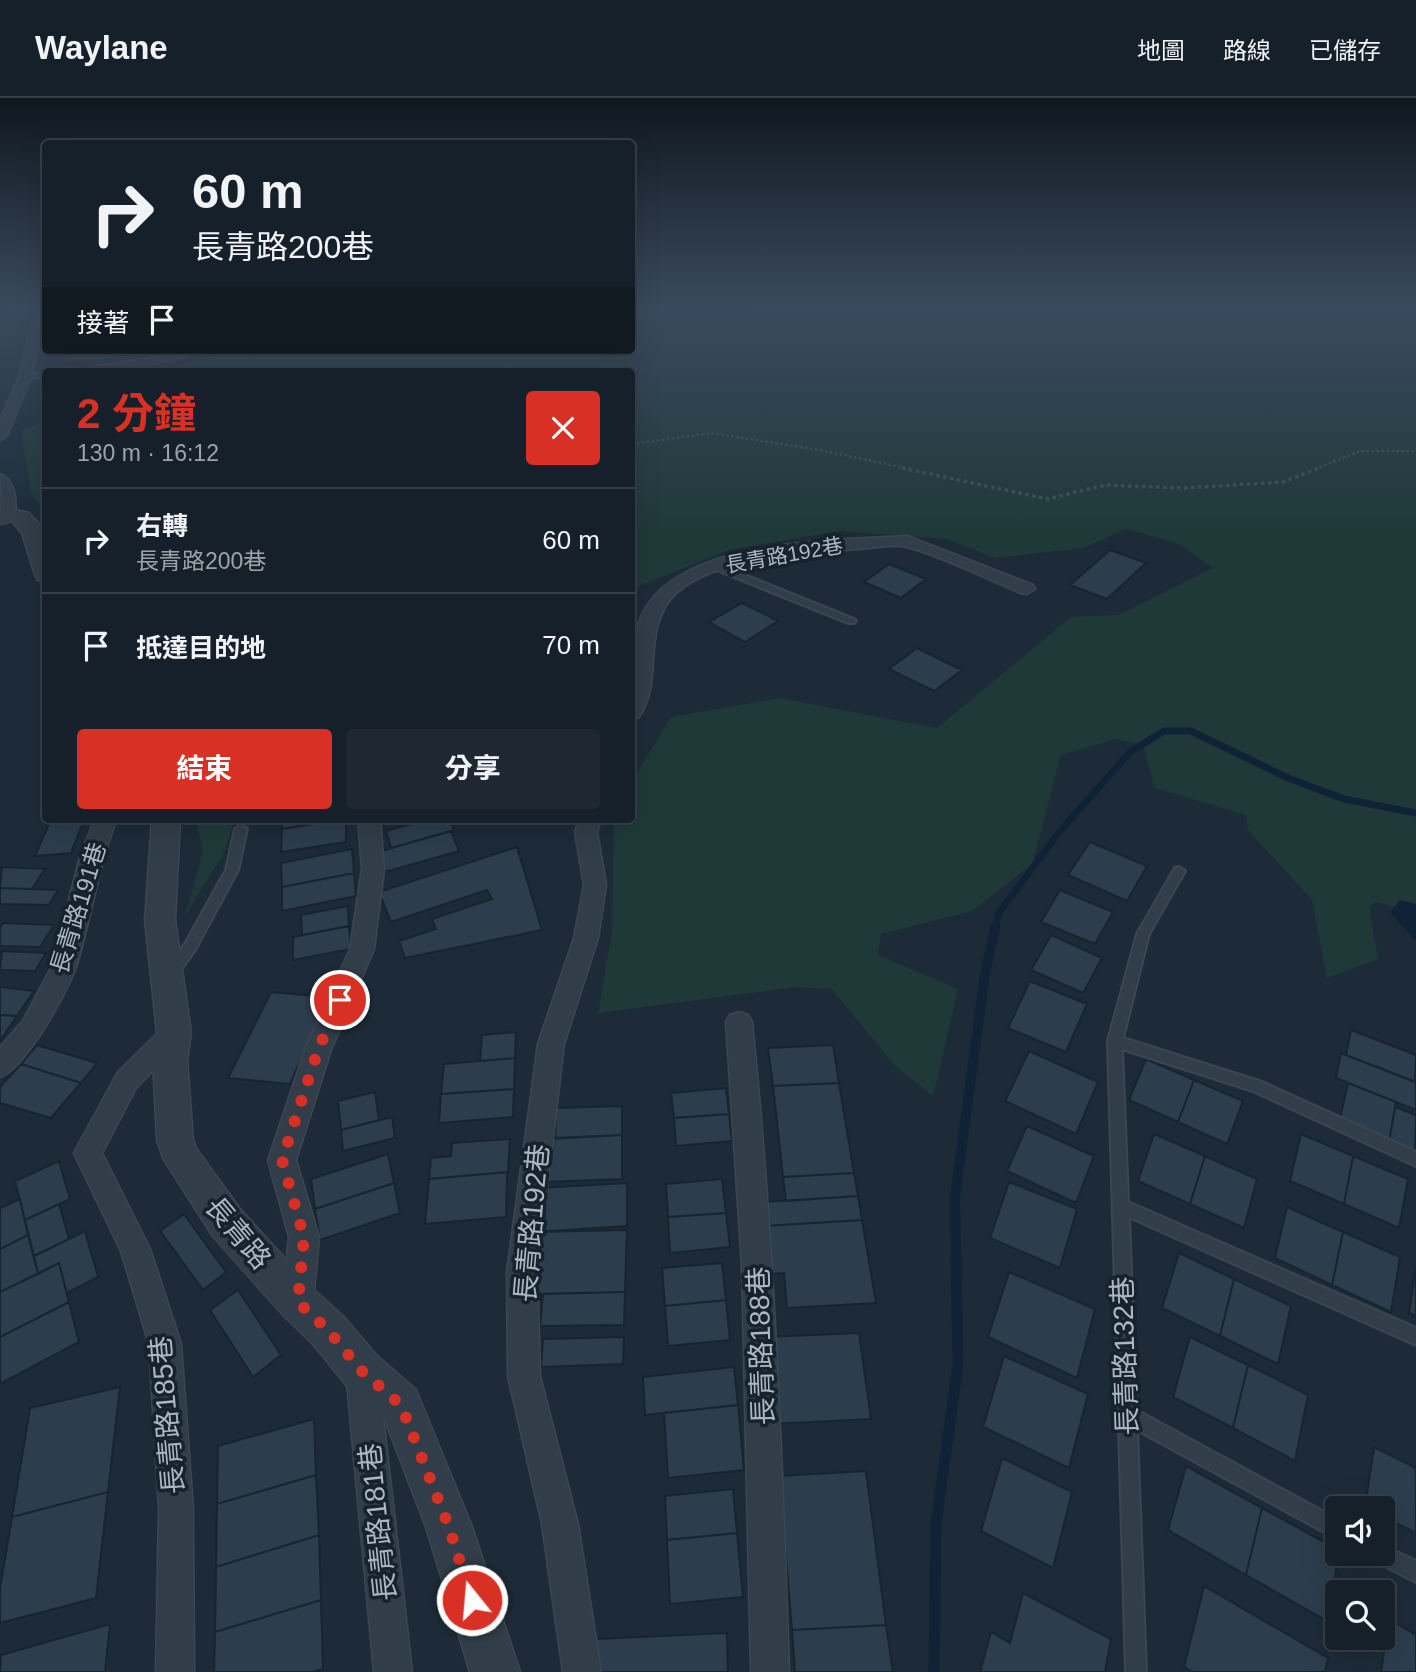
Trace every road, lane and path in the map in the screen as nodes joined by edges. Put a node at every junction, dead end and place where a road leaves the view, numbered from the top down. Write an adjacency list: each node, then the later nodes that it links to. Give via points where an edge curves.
1 (23, 382): 2 (street)
2 (0, 436)
3 (635, 444): 4 (path, via 712,433 825,451 1048,499 1105,485 1182,488 1283,482 1360,451)
4 (1416, 451)
5 (0, 478): 6 (street, via 10,500)
6 (4, 517): 7 (street, via 17,514 29,523)
7 (42, 563)
8 (715, 566): 9 (street, 長青路192巷, via 796,548 907,541); 10 (lane); 11 (street, 長青路192巷, via 694,574 663,596 647,623 641,696)
9 (1027, 589)
10 (851, 621)
11 (635, 707)
12 (104, 823): 22 (street, 長青路191巷, via 91,857 65,966 32,1028)
13 (166, 823): 18 (street, 長青路, via 160,920)
14 (369, 823): 25 (street, via 373,869 362,949 318,1050 282,1160 304,1237)
15 (589, 823): 35 (street, 長青路192巷, via 586,832 594,885 586,938 551,1044 522,1272 524,1376 561,1524)
16 (241, 829): 18 (lane, via 232,870 190,947)
17 (1179, 871): 21 (lane, 長青路132巷, via 1143,934)
18 (167, 978): 20 (street, 長青路)
19 (739, 1022): 36 (street, 長青路188巷, via 752,1148 764,1391)
20 (174, 1033): 25 (street, 長青路, via 170,1060 174,1140 181,1158 226,1222); 32 (street, 長青路185巷, via 127,1080 88,1153 135,1249 165,1344 176,1509)
21 (1115, 1041): 23 (lane, via 1257,1086); 24 (lane, 長青路132巷)
22 (0, 1066)
23 (1416, 1159)
24 (1120, 1206): 26 (lane); 28 (lane, 長青路132巷)
25 (298, 1302): 27 (street, 長青路)
26 (1416, 1337)
27 (362, 1371): 33 (street, 長青路181巷); 34 (street, 長青路, via 401,1405 449,1527)
28 (1127, 1415): 29 (lane); 37 (lane, 長青路132巷)
29 (1325, 1522)
30 (1395, 1561): 31 (lane)
31 (1416, 1572)
32 (175, 1672)
33 (393, 1672)
34 (495, 1672)
35 (582, 1672)
36 (770, 1672)
37 (1136, 1672)

